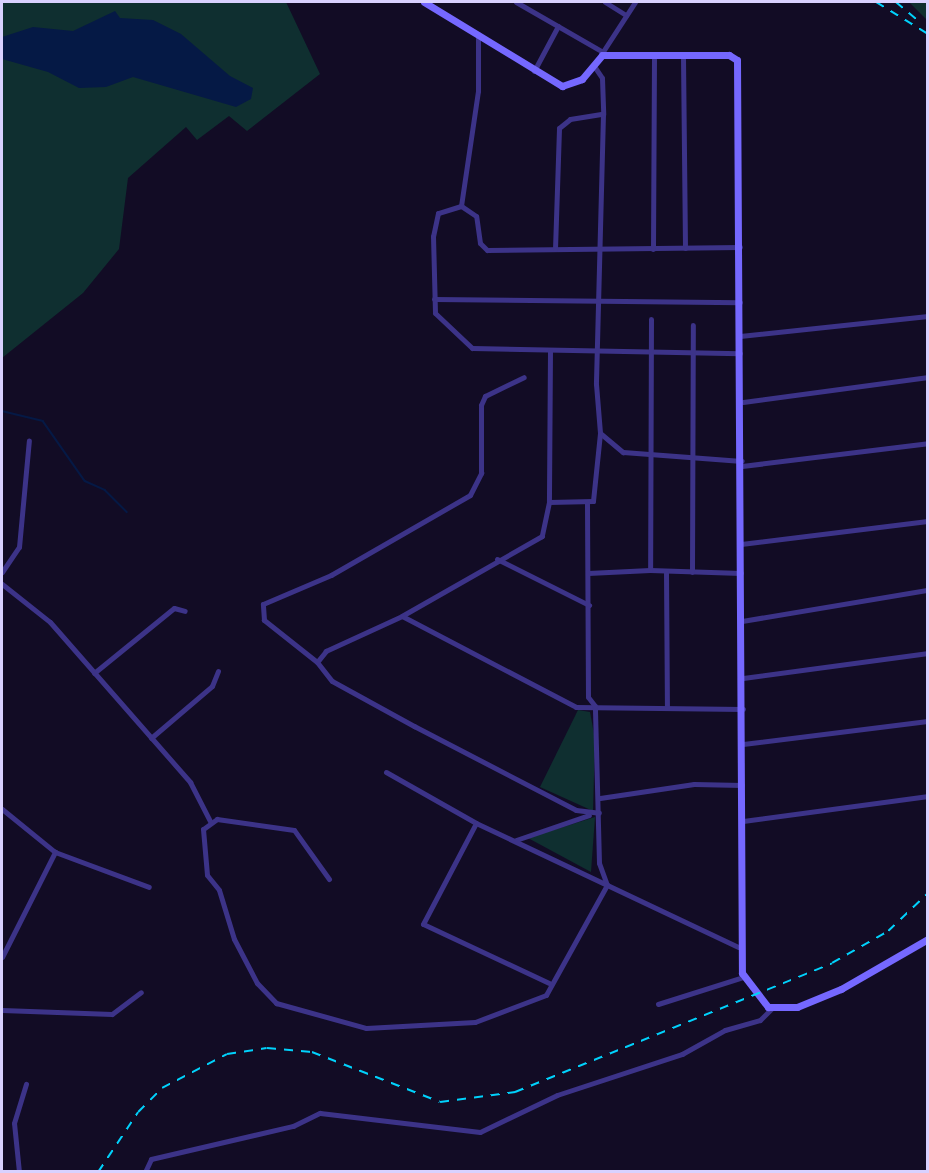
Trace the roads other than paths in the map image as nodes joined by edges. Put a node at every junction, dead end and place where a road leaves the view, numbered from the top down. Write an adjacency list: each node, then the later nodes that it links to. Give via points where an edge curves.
1 (424, 2): 7 (street)
2 (516, 2): 6 (street)
3 (605, 2): 5 (street)
4 (634, 2): 5 (street)
5 (626, 15): 8 (street)
6 (558, 26): 8 (street); 12 (street)
7 (478, 34): 12 (street); 14 (street, via 478,91)
8 (602, 54): 10 (street); 11 (street)
9 (683, 57): 10 (street); 15 (street, via 729,55 739,64); 16 (street)
10 (654, 58): 19 (street)
11 (594, 66): 12 (street, via 582,79 562,86); 13 (street, via 602,78)
12 (534, 71)
13 (603, 114): 17 (street, via 570,119 559,128); 18 (street)
14 (460, 206): 17 (street, via 476,216 480,243 487,250); 20 (street, via 441,210 434,219)
15 (740, 247): 16 (street); 22 (street)
16 (685, 248): 19 (street)
17 (555, 249): 18 (street)
18 (601, 249): 19 (street); 21 (street)
19 (652, 249)
20 (434, 299): 21 (street); 28 (street, via 437,318 472,348)
21 (600, 299): 22 (street); 27 (street)
22 (740, 302): 26 (street)
23 (927, 316): 26 (street)
24 (651, 319): 29 (street)
25 (693, 325): 30 (street)
26 (740, 336): 31 (street)
27 (598, 350): 28 (street); 29 (street); 35 (street)
28 (550, 351): 41 (street)
29 (651, 352): 30 (street); 38 (street)
30 (693, 352): 31 (street); 39 (street)
31 (740, 354): 34 (street)
32 (524, 377): 59 (street, via 485,396 481,472 470,495 331,575 263,604 264,620)
33 (927, 377): 34 (street)
34 (742, 402): 40 (street)
35 (600, 433): 38 (street, via 615,449); 42 (street, via 596,495)
36 (29, 440): 47 (street, via 19,547)
37 (927, 443): 40 (street)
38 (652, 454): 39 (street); 46 (street)
39 (692, 458): 40 (street); 49 (street)
40 (742, 463): 44 (street)
41 (549, 502): 42 (street); 45 (street, via 542,536)
42 (587, 504): 50 (street)
43 (927, 521): 44 (street)
44 (741, 544): 51 (street)
45 (497, 559): 54 (street); 56 (street)
46 (650, 570): 48 (street); 50 (street)
47 (2, 572)
48 (666, 572): 49 (street); 64 (street)
49 (692, 572): 51 (street)
50 (588, 573): 54 (street)
51 (741, 573): 57 (street)
52 (2, 584): 61 (street, via 40,611)
53 (927, 591): 57 (street)
54 (589, 605): 63 (street, via 588,697)
55 (185, 611): 61 (street, via 174,608)
56 (402, 616): 59 (street, via 326,651); 63 (street, via 576,706)
57 (742, 621): 62 (street)
58 (927, 653): 62 (street)
59 (317, 662): 75 (street, via 332,681)
60 (218, 671): 67 (street, via 212,686)
61 (94, 673): 67 (street)
62 (743, 678): 65 (street)
63 (595, 706): 64 (street); 72 (street)
64 (667, 708): 65 (street)
65 (743, 709): 68 (street)
66 (927, 721): 68 (street)
67 (151, 738): 76 (street, via 195,788)
68 (743, 744): 70 (street)
69 (386, 772): 78 (street)
70 (742, 785): 72 (street, via 694,784); 77 (street)
71 (927, 796): 77 (street)
72 (600, 798): 74 (street)
73 (2, 809): 80 (street)
74 (599, 813): 75 (street); 82 (street, via 599,863)
75 (589, 815): 79 (street)
76 (210, 821): 81 (street, via 248,821 294,830); 88 (street, via 201,836 207,876 219,890 234,939 252,974 276,1003 313,1018 366,1028 476,1022 538,1000)
77 (743, 821): 85 (street)
78 (476, 823): 79 (street); 88 (street, via 423,924)
79 (516, 840): 82 (street)
80 (55, 852): 83 (street); 86 (street)
81 (329, 879)
82 (607, 885): 85 (street); 88 (street)
83 (149, 887)
84 (927, 939): 91 (street, via 842,989 797,1007)
85 (738, 947): 87 (street)
86 (2, 957)
87 (743, 977): 90 (street); 91 (street)
88 (549, 983)
89 (141, 992): 92 (street, via 112,1014)
90 (658, 1004)
91 (771, 1009): 95 (street, via 760,1020 725,1030 682,1054 557,1095 480,1132 320,1113 273,1131 151,1160)
92 (2, 1010)
93 (26, 1084): 94 (street, via 14,1123)
94 (20, 1172)
95 (146, 1172)

